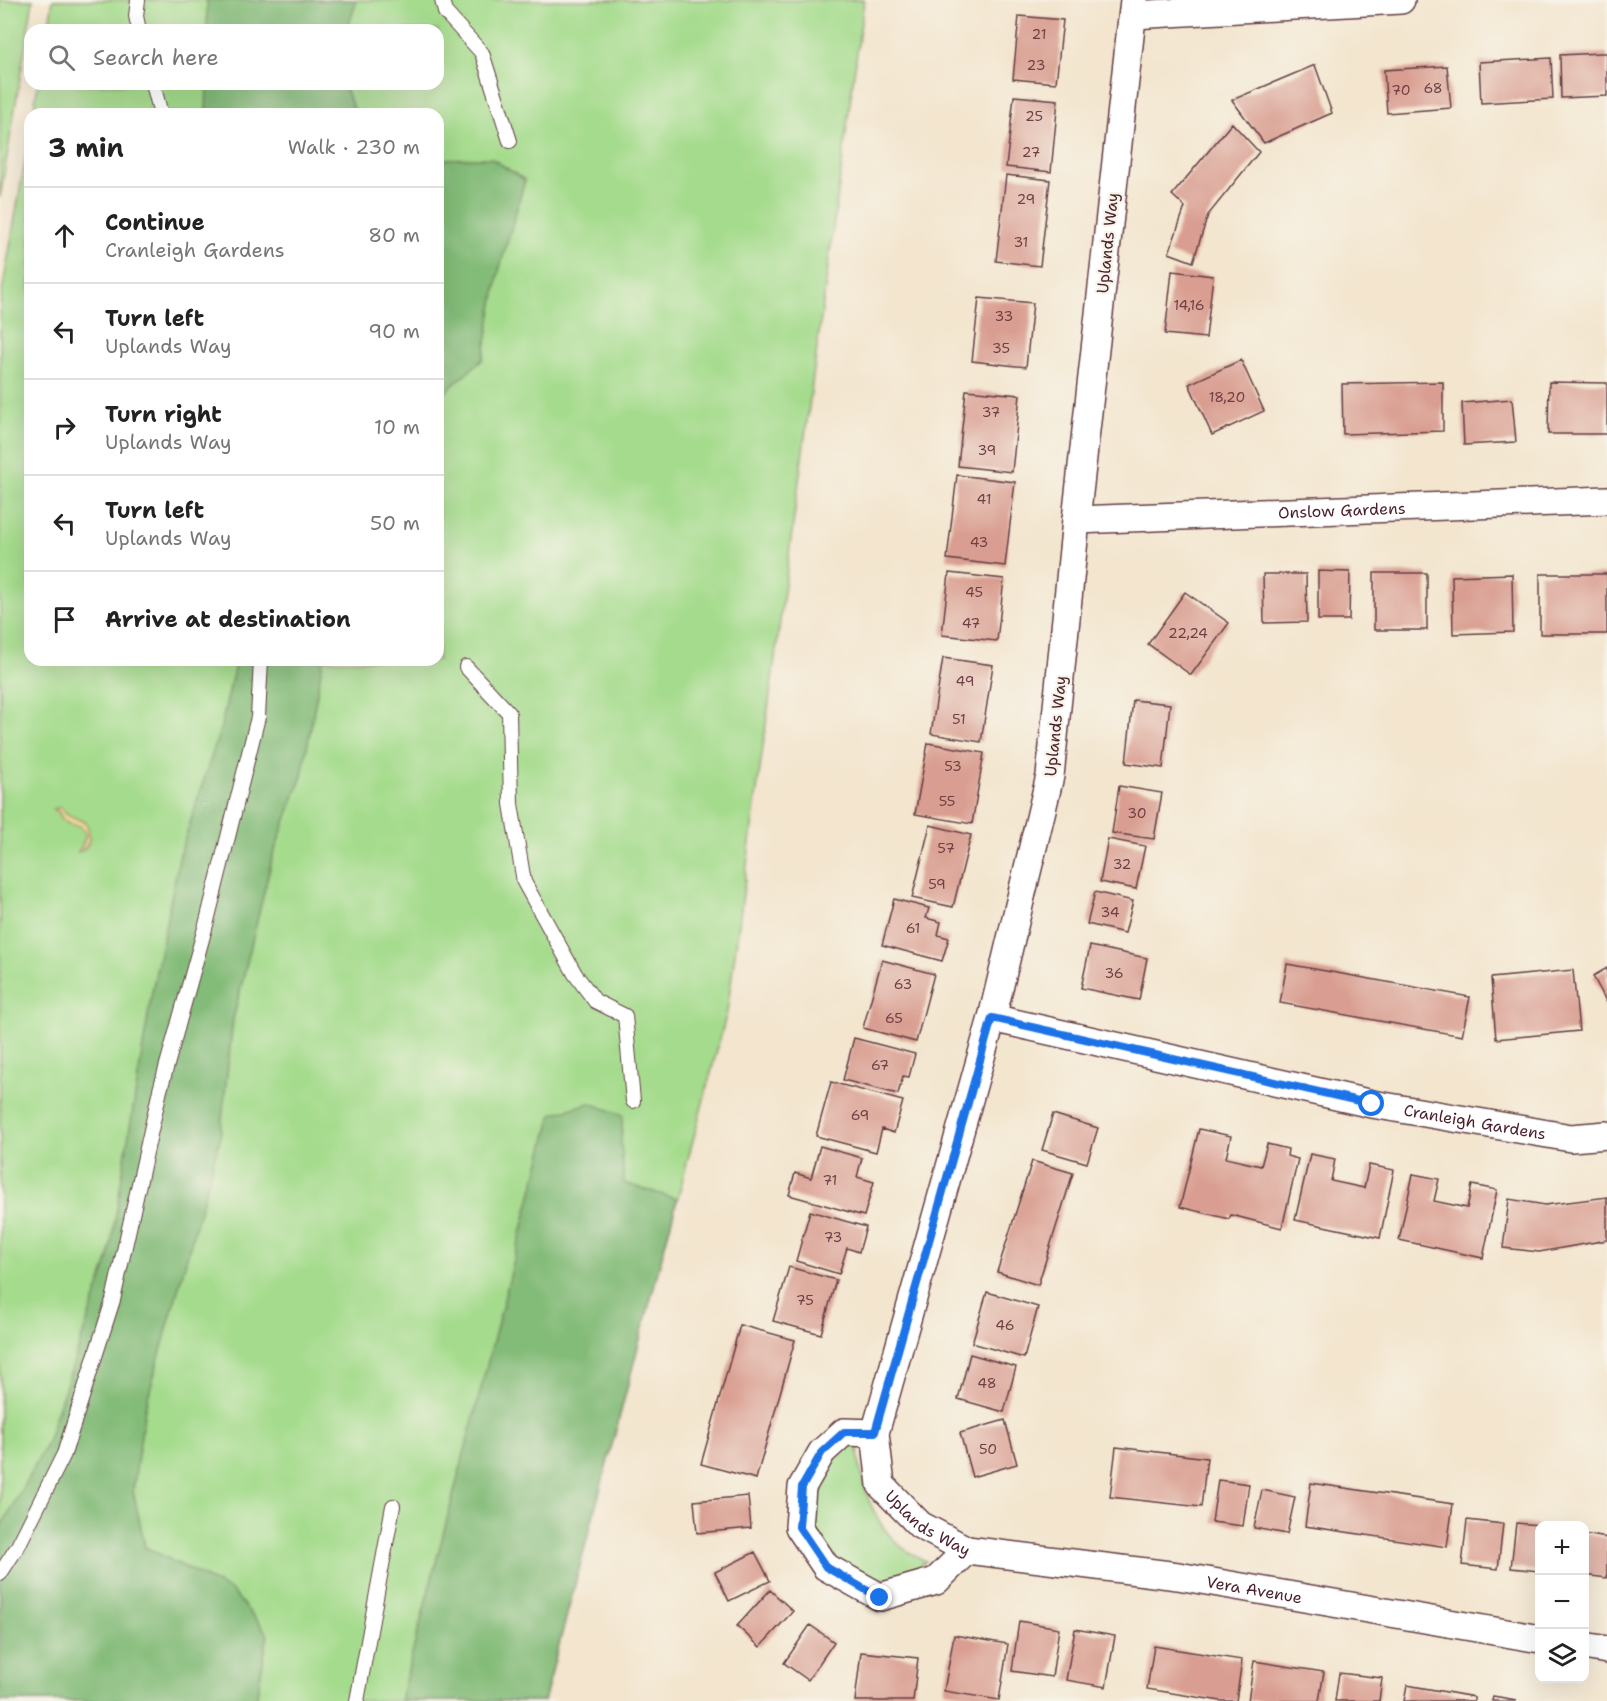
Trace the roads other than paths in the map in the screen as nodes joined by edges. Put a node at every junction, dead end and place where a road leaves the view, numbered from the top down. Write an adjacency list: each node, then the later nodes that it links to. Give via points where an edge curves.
1 (138, 0): 5 (lane)
2 (442, 0): 8 (lane, via 445,12 482,53)
3 (1401, 0): 4 (street)
4 (1134, 8): 10 (street, Uplands Way)
5 (138, 24)
6 (155, 90): 7 (lane)
7 (159, 108)
8 (510, 141)
9 (1607, 500): 10 (street, Onslow Gardens)
10 (1076, 520): 13 (street, Uplands Way, via 1050,776)
11 (261, 666): 19 (lane, via 258,717 160,1090 113,1300 63,1454)
12 (466, 667): 14 (lane, via 509,713 511,804 524,882 575,974 595,1001 625,1016)
13 (992, 1018): 15 (street, Cranleigh Gardens, via 1372,1104 1571,1138); 16 (street, Uplands Way)
14 (633, 1101)
15 (1607, 1135)
16 (875, 1432): 18 (street, Uplands Way, via 881,1485 920,1525); 18 (street, Uplands Way, via 844,1432 822,1452 802,1487 799,1527 826,1567 880,1598 936,1581)
17 (393, 1506): 23 (lane)
18 (968, 1550): 20 (street, Vera Avenue, via 1178,1576)
19 (0, 1574)
20 (1535, 1638)
21 (1589, 1647): 22 (street)
22 (1607, 1650)
23 (357, 1701)

